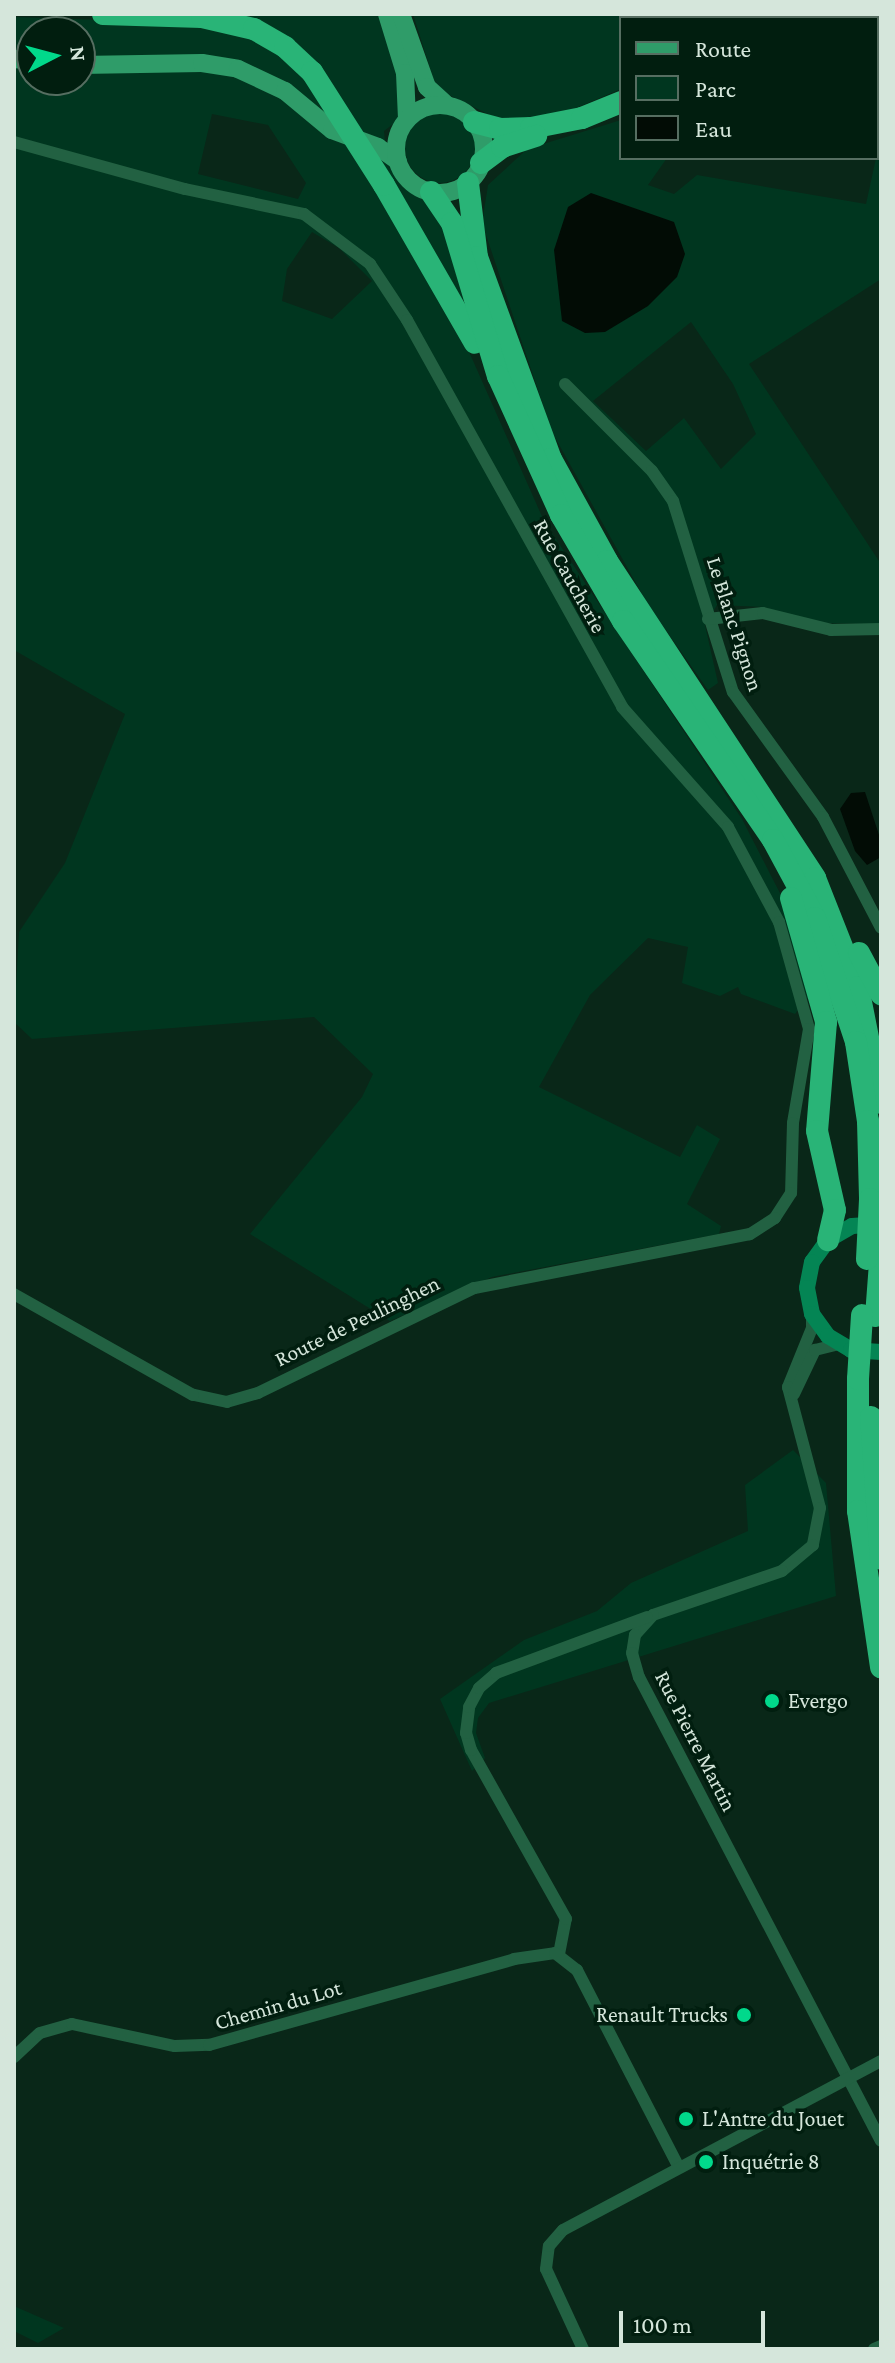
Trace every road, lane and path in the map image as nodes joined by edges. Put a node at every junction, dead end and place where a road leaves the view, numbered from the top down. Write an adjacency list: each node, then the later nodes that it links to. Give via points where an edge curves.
1 (103, 14): 17 (highway, bridge, via 202,17 254,29 285,47 312,72 384,185)
2 (387, 14): 9 (main road, via 405,73)
3 (401, 14): 6 (main road, via 427,87)
4 (96, 65): 10 (main road, via 227,66 279,87 332,130)
5 (619, 103): 8 (highway, via 590,116 539,127 500,129)
6 (447, 105): 8 (main road); 9 (main road, via 425,107)
7 (619, 113): 13 (highway, via 588,126 514,142)
8 (474, 122): 13 (main road, via 483,140)
9 (404, 124): 10 (main road); 12 (main road)
10 (361, 141): 12 (main road)
11 (14, 142): 25 (street, Rue Caucherie, via 201,193 304,214 354,247 386,284 610,688 640,729 724,820 788,945 809,1029 793,1123 793,1182 782,1211)
12 (398, 161): 15 (main road, via 410,181)
13 (481, 163): 14 (main road)
14 (468, 183): 15 (main road, via 450,192); 20 (highway, via 477,257 551,459)
15 (431, 192): 17 (highway, via 452,223)
16 (565, 384): 18 (street, Le Blanc Pignon, via 652,471 673,501)
17 (510, 407): 20 (highway, via 584,557)
18 (708, 619): 19 (street, via 763,613 831,630); 21 (street, Le Blanc Pignon, via 740,705 823,817)
19 (881, 629)
20 (692, 703): 22 (highway, via 809,850); 23 (highway, via 794,841 832,913 864,1006); 26 (highway, via 782,876 819,991 826,1051 817,1131 835,1210); 27 (highway, bridge, via 778,847 823,939 862,1074)
21 (881, 928)
22 (881, 994)
23 (881, 1103)
24 (881, 1224): 26 (street, via 852,1226)
25 (743, 1236): 28 (street, Route de Peulinghen, via 474,1288 258,1393 227,1402 193,1395)
26 (828, 1240): 29 (street, via 808,1275)
27 (876, 1256): 32 (highway)
28 (14, 1294)
29 (812, 1314): 30 (street); 33 (street, via 812,1328 789,1377)
30 (839, 1344): 31 (street); 33 (street, via 821,1346 804,1365 794,1390)
31 (881, 1352)
32 (865, 1379): 34 (highway); 38 (highway, via 858,1511)
33 (793, 1417): 35 (street, via 820,1508 817,1536 807,1554 782,1571)
34 (881, 1559)
35 (653, 1615): 36 (street); 37 (street, Rue Pierre Martin, via 635,1635)
36 (604, 1636): 37 (street, via 620,1642); 39 (street, via 496,1673 479,1688 467,1719 473,1755 566,1919)
37 (633, 1660): 42 (street, Rue Pierre Martin)
38 (881, 1667)
39 (559, 1954): 40 (street, Chemin du Lot, via 526,1956 209,2045 175,2046 72,2024 40,2033); 44 (street, via 577,1970)
40 (14, 2057)
41 (881, 2061): 42 (street)
42 (848, 2078): 43 (street, Rue Pierre Martin); 44 (street)
43 (881, 2141)
44 (678, 2166): 46 (street, via 574,2222 549,2246 549,2282)
45 (881, 2346): 47 (street)
46 (583, 2349)
47 (874, 2349)

